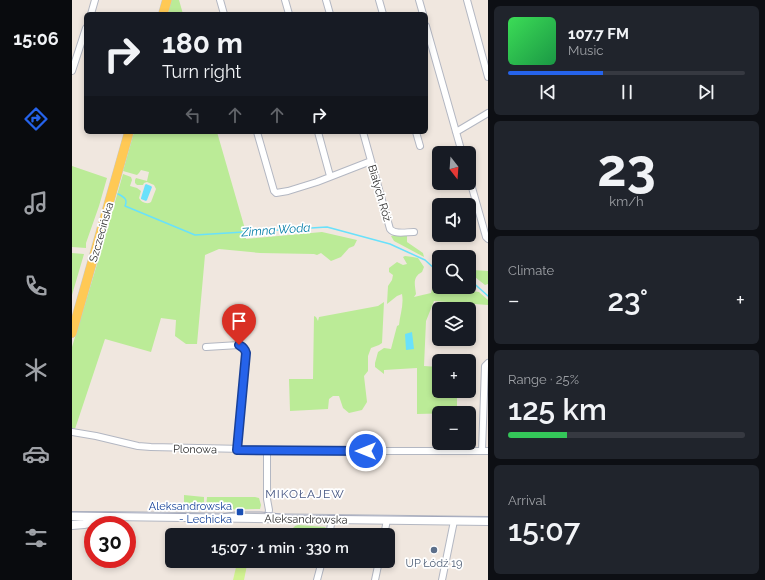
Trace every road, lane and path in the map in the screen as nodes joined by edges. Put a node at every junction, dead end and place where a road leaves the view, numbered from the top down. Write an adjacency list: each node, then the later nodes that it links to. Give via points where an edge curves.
1 (95, 0): 9 (street)
2 (167, 0): 10 (main road)
3 (220, 0): 11 (street)
4 (285, 0): 12 (street)
5 (326, 0): 13 (street)
6 (379, 0): 14 (street)
7 (419, 0): 15 (street)
8 (467, 0): 19 (street)
9 (92, 12)
10 (164, 12)
11 (223, 12)
12 (288, 12)
13 (329, 12)
14 (382, 12)
15 (422, 12)
16 (428, 33): 21 (street)
17 (84, 34): 18 (street)
18 (72, 71)
19 (488, 77)
20 (488, 113): 21 (street)
21 (456, 132): 28 (street)
22 (128, 134): 34 (main road, Szczecińska)
23 (258, 134): 30 (street, via 276,193)
24 (319, 134): 30 (street)
25 (364, 134): 29 (street, Białych Róż)
26 (417, 134): 27 (street)
27 (420, 146)
28 (460, 146)
29 (371, 161): 30 (street); 32 (street, Białych Róż, via 390,229 396,232)
30 (330, 176)
31 (473, 190): 33 (street)
32 (414, 232)
33 (488, 239)
34 (72, 333)
35 (206, 346): 38 (street, via 239,345 245,349)
36 (488, 363): 40 (street, via 485,366)
37 (72, 432): 38 (street, Plonowa, via 145,447)
38 (237, 450): 39 (street, Plonowa)
39 (267, 450): 40 (street, Plonowa); 44 (street)
40 (485, 451)
41 (72, 516): 42 (main road, Aleksandrowska)
42 (84, 516)
43 (136, 516): 44 (main road, Aleksandrowska)
44 (268, 518): 45 (main road, Aleksandrowska)
45 (332, 519): 46 (main road, Aleksandrowska); 51 (street)
46 (387, 520): 47 (main road, Aleksandrowska); 52 (street)
47 (454, 521): 48 (main road, Aleksandrowska); 57 (street)
48 (488, 522)
49 (84, 524): 50 (main road, Aleksandrowska)
50 (72, 525)
51 (330, 528)
52 (385, 528)
53 (320, 568): 55 (street)
54 (378, 568): 56 (street)
55 (317, 580)
56 (375, 580)
57 (442, 580)

